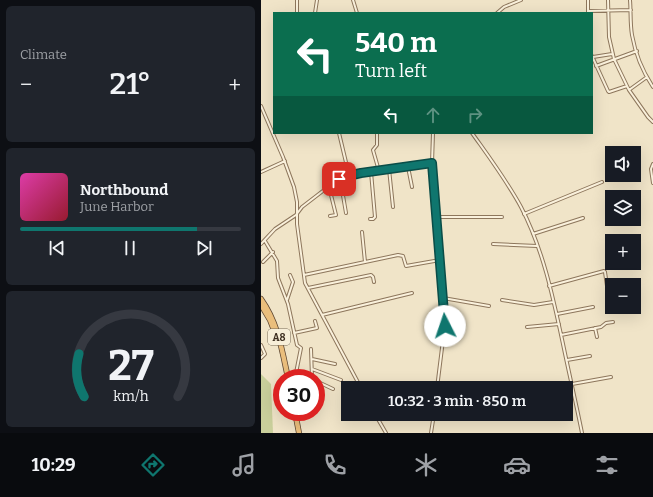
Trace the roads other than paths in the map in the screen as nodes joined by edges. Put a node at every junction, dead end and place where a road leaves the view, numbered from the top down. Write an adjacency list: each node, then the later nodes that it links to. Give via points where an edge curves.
1 (297, 0): 10 (street)
2 (317, 0): 11 (street)
3 (353, 0): 12 (street)
4 (521, 0): 13 (street)
5 (588, 0): 14 (street)
6 (608, 0): 8 (street)
7 (630, 0): 9 (street)
8 (609, 10): 9 (street); 14 (street); 16 (street)
9 (631, 10): 15 (street, via 632,34)
10 (297, 12)
11 (315, 12)
12 (357, 12)
13 (498, 12)
14 (588, 12)
15 (637, 51): 19 (street); 21 (street)
16 (612, 54): 17 (street); 19 (street)
17 (593, 56)
18 (593, 58): 20 (street)
19 (614, 60): 20 (street); 22 (street)
20 (596, 66): 22 (street, via 608,92)
21 (647, 76): 23 (street); 24 (street)
22 (627, 86): 24 (street)
23 (653, 87)
24 (629, 90): 26 (street)
25 (261, 106): 28 (street)
26 (653, 122)
27 (273, 127): 28 (street)
28 (272, 130)
29 (274, 134): 34 (street)
30 (339, 134): 42 (street)
31 (377, 134): 39 (street, via 377,145 373,150)
32 (433, 134): 35 (street)
33 (473, 134): 52 (street, via 490,157)
34 (285, 161): 40 (street); 50 (street, via 295,193)
35 (432, 163): 37 (street); 54 (street)
36 (653, 164): 43 (street)
37 (408, 167): 38 (street); 48 (street)
38 (389, 169): 39 (street); 49 (street)
39 (379, 171): 41 (street)
40 (261, 172)
41 (371, 172): 42 (street); 57 (street, via 375,217)
42 (349, 176): 44 (street)
43 (653, 177): 46 (street)
44 (340, 178): 47 (street); 51 (street)
45 (602, 182): 52 (street)
46 (653, 183)
47 (329, 187): 50 (street); 53 (street, via 336,215)
48 (412, 187)
49 (393, 207)
50 (297, 213): 60 (street); 69 (street)
51 (346, 214)
52 (524, 214): 59 (street)
53 (330, 216)
54 (437, 217): 55 (street); 65 (street)
55 (502, 217)
56 (583, 218): 59 (street)
57 (370, 219)
58 (362, 232): 67 (street)
59 (533, 234): 63 (street)
60 (264, 240): 61 (street); 64 (street)
61 (261, 244)
62 (493, 244): 63 (street)
63 (537, 246): 72 (street)
64 (273, 252): 66 (street); 78 (street, via 277,261 278,278)
65 (440, 260): 67 (street, via 406,266 402,255); 75 (street)
66 (262, 261)
67 (365, 262): 69 (street)
68 (290, 275): 78 (street, via 293,282)
69 (304, 275): 73 (street)
70 (605, 278): 72 (street, via 604,271)
71 (374, 282): 73 (street, via 371,275)
72 (549, 286): 79 (street)
73 (308, 288): 84 (street)
74 (412, 293): 84 (street)
75 (443, 298): 81 (street); 108 (street, via 445,324)
76 (261, 299): 100 (highway, A8, via 276,327)
77 (502, 300): 79 (street, via 534,305)
78 (287, 301): 90 (street)
79 (553, 302): 83 (street)
80 (261, 305): 101 (highway, A8, via 275,333)
81 (489, 306)
82 (593, 307): 83 (street)
83 (557, 314): 87 (street)
84 (322, 315): 107 (street)
85 (315, 321): 90 (street, via 317,328)
86 (613, 322): 89 (street)
87 (559, 324): 88 (street); 91 (street)
88 (527, 327)
89 (595, 328): 91 (street); 92 (street)
90 (294, 333): 102 (street, via 297,345 301,349)
91 (561, 335): 98 (street)
92 (597, 337)
93 (261, 345): 96 (street, via 265,353)
94 (311, 348): 97 (street)
95 (590, 356): 98 (street)
96 (261, 358)
97 (312, 359): 99 (street); 103 (street)
98 (567, 360): 109 (street)
99 (335, 364)
100 (285, 369)
101 (285, 369)
102 (297, 369)
103 (312, 369)
104 (325, 374): 106 (street)
105 (611, 377): 110 (street)
106 (341, 380)
107 (357, 381)
108 (438, 381)
109 (571, 381)
110 (573, 384)
111 (325, 385): 112 (street)
112 (333, 389)
113 (573, 389): 122 (street)
114 (294, 421): 118 (highway)
115 (296, 421): 119 (highway)
116 (379, 421): 120 (street)
117 (433, 421): 121 (street)
118 (296, 433)
119 (299, 433)
120 (386, 433)
121 (431, 433)
122 (582, 433)

